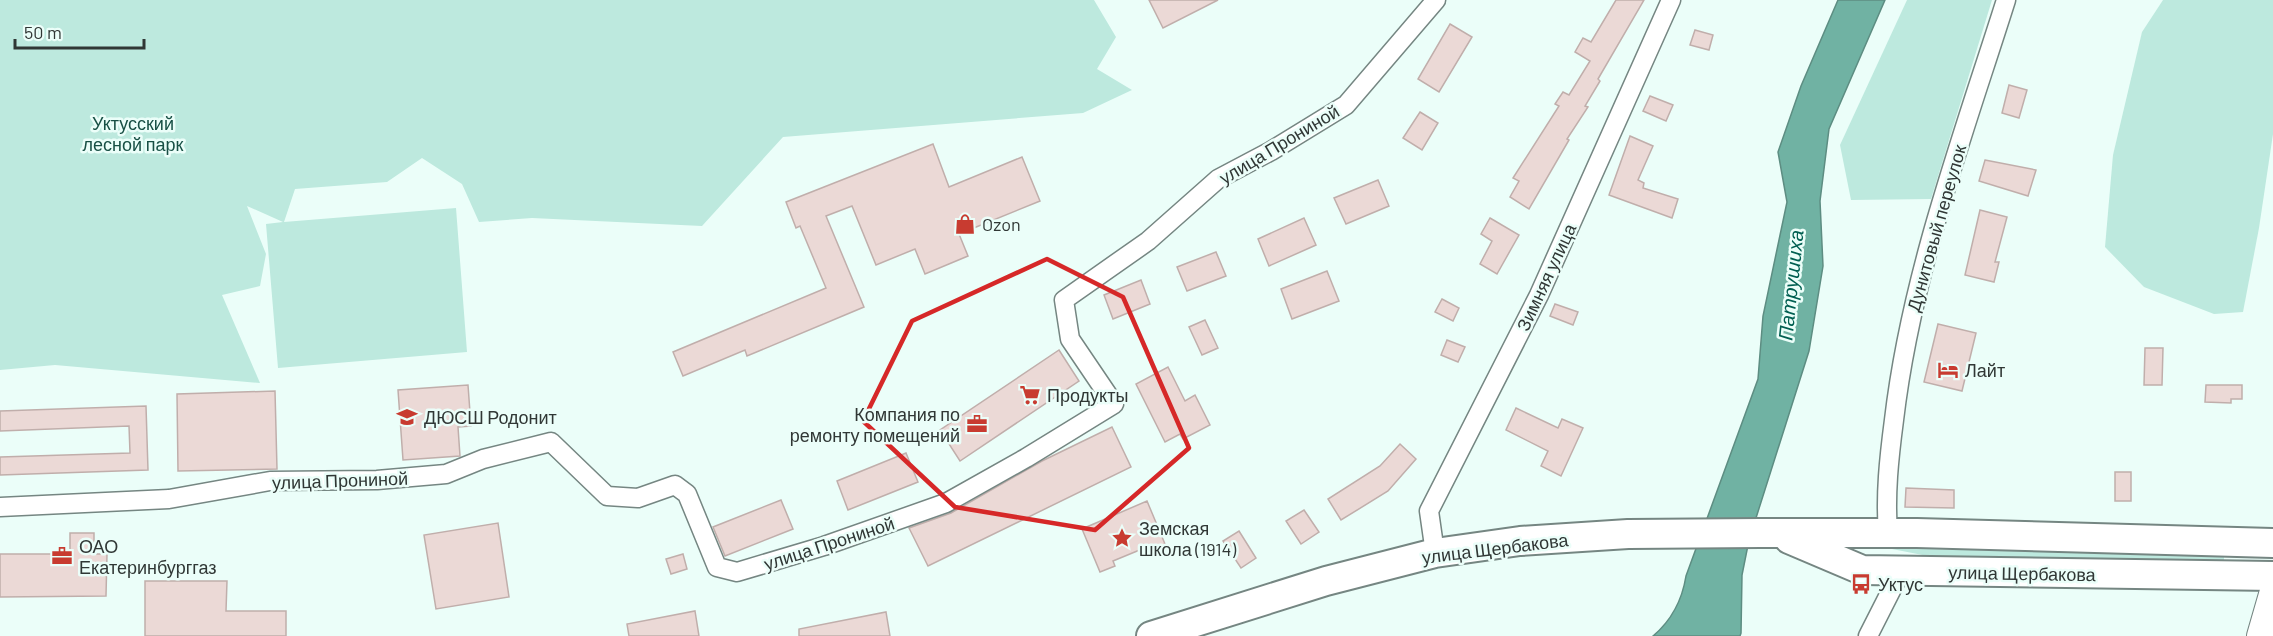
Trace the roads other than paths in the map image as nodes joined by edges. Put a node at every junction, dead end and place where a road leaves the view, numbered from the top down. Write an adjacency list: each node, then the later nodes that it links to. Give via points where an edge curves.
1 (1436, 0): 4 (street, улица Прониной, via 1346,105 1218,179 1148,241 1064,300 1070,339 1114,404 1016,464 924,511 737,572 717,567 687,494 675,485 638,498 607,496 551,442 483,459 446,474 377,480 270,481 169,499)
2 (1671, 0): 8 (street, Зимняя улица, via 1539,295 1429,511)
3 (2006, 0): 6 (street, Дунитовый переулок, via 1918,279 1900,368)
4 (0, 507)
5 (1769, 533): 6 (main road, улица Щербакова); 8 (main road, улица Щербакова, via 1628,534 1520,541); 9 (main road, улица Щербакова, via 1862,570)
6 (1887, 533): 7 (main road, улица Щербакова)
7 (2273, 543)
8 (1435, 553): 12 (main road, улица Щербакова, via 1326,581)
9 (1902, 572): 10 (main road, улица Щербакова); 13 (street)
10 (2273, 576)
11 (2273, 591): 14 (street)
12 (1151, 636)
13 (1868, 636)
14 (2260, 636)

